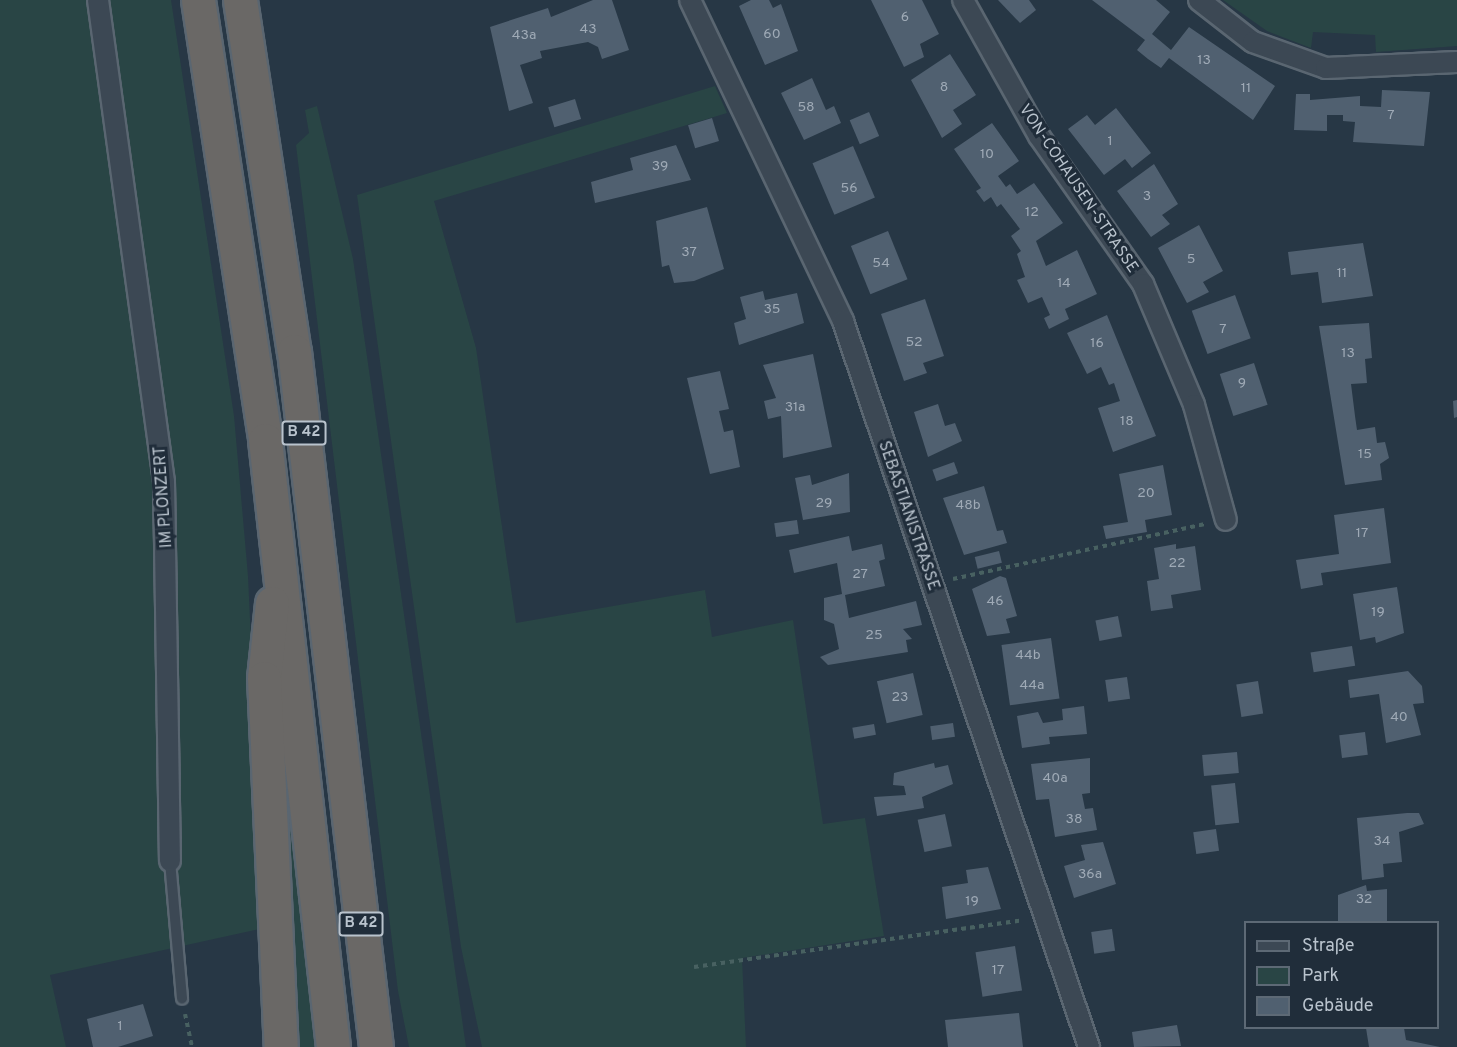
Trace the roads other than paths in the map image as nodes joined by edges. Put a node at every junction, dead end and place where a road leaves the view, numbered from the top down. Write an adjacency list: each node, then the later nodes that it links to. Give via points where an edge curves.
1 (98, 0): 10 (street, IM PLONZERT, via 164,482)
2 (198, 0): 9 (highway, B 42, via 248,307)
3 (240, 0): 11 (highway, B 42, via 294,351)
4 (690, 0): 17 (street, SEBASTIANISTRASSE, via 825,278)
5 (963, 0): 8 (street, VON-COHAUSEN-STRASSE, via 1039,136 1143,284 1194,405)
6 (1199, 0): 7 (street, via 1253,42 1326,68)
7 (1457, 62)
8 (1226, 520)
9 (278, 550): 13 (highway, via 264,678); 14 (highway, B 42)
10 (170, 861): 12 (lane, IM PLONZERT)
11 (368, 980): 15 (highway, B 42); 16 (highway)
12 (182, 998)
13 (281, 1047)
14 (333, 1047)
15 (376, 1047)
16 (395, 1047)
17 (1089, 1047)

